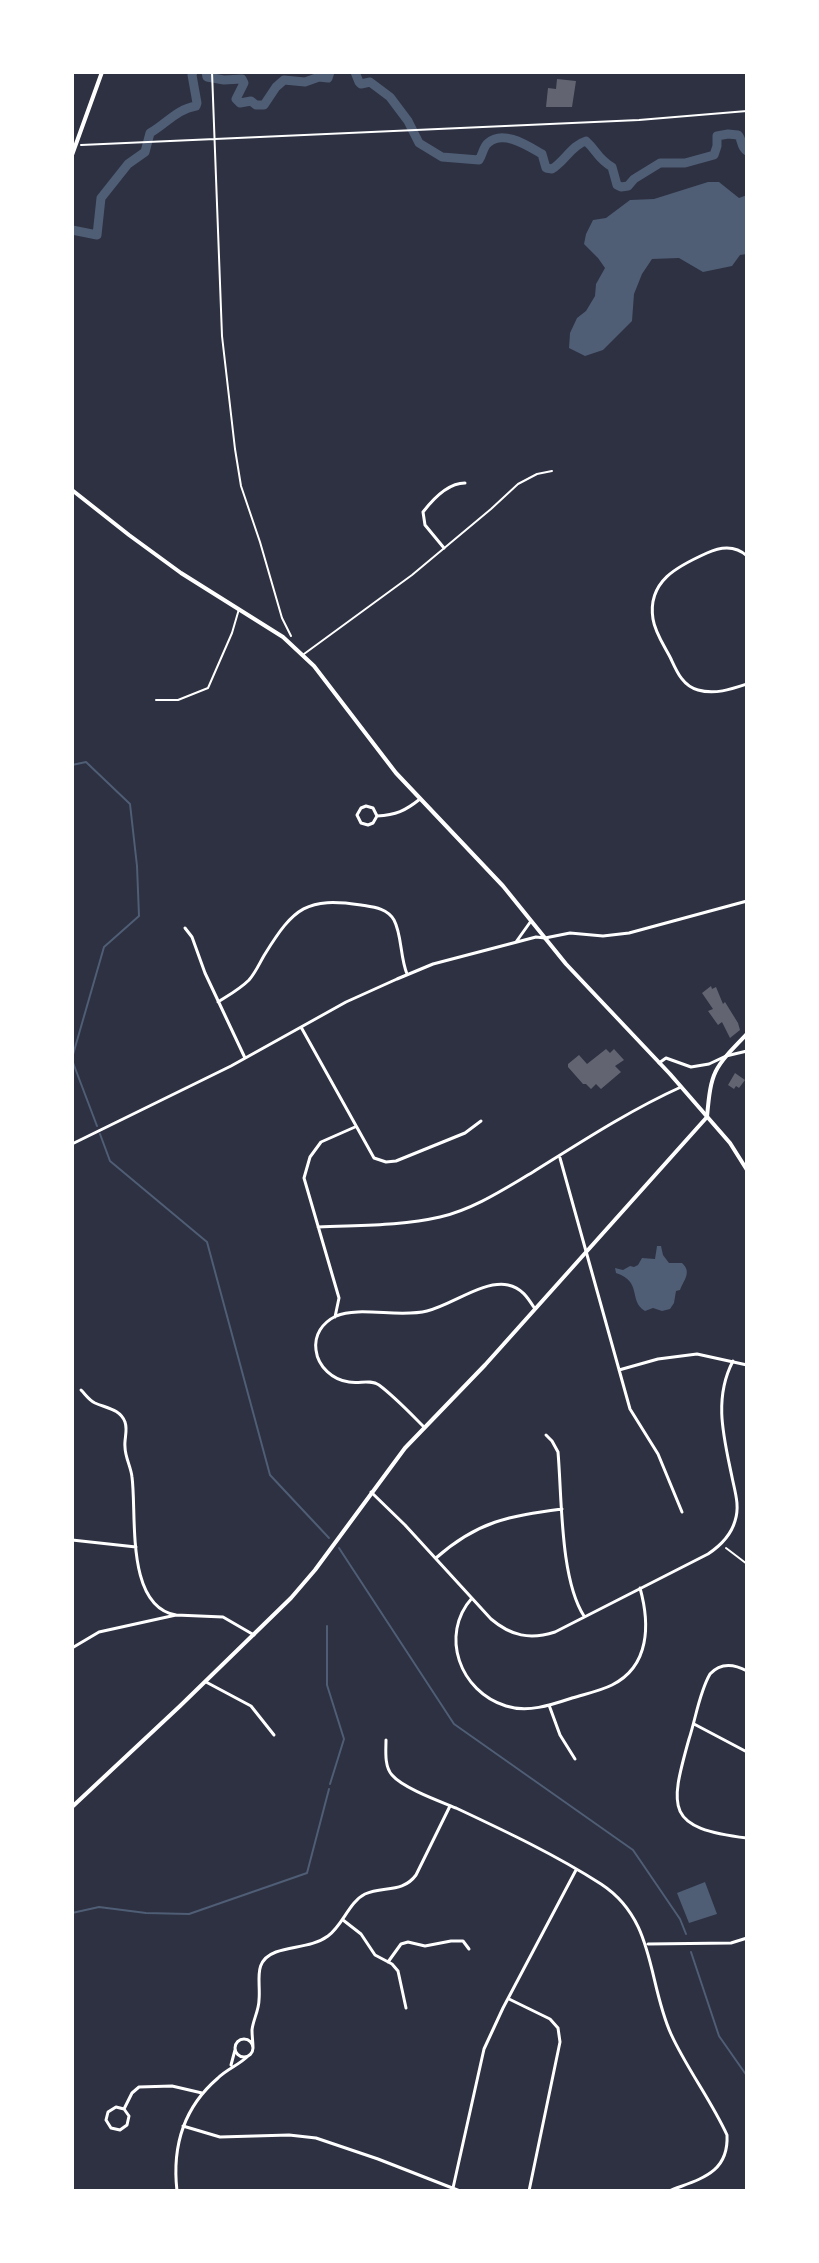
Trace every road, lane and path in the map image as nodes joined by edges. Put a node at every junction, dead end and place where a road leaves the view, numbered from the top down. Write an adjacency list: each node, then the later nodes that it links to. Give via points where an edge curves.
1 (102, 72): 5 (street)
2 (212, 76): 4 (path)
3 (747, 111): 4 (path)
4 (214, 139): 5 (path); 13 (path, via 222,336 235,449 241,486)
5 (76, 145): 6 (street)
6 (72, 155)
7 (552, 471): 10 (lane, via 518,484)
8 (465, 483): 10 (street, via 450,486 423,512 425,525)
9 (72, 490): 12 (street)
10 (444, 548): 14 (lane)
11 (747, 556): 15 (street, via 717,549 678,567 657,589 653,620 688,686 714,692)
12 (239, 609): 14 (street); 16 (lane, via 208,688 178,700)
13 (291, 636)
14 (303, 655): 17 (street)
15 (747, 684)
16 (156, 700)
17 (420, 799): 18 (street, via 395,815); 20 (street)
18 (377, 816): 18 (street, via 366,825 357,815 366,806)
19 (747, 901): 22 (street, via 629,933)
20 (531, 921): 22 (street); 23 (street)
21 (185, 928): 25 (street)
22 (545, 938): 23 (street); 31 (street)
23 (516, 942): 24 (street)
24 (407, 974): 25 (street, via 389,914 353,904 318,903 297,914 251,978); 26 (street)
25 (218, 1002): 30 (street)
26 (301, 1027): 30 (street); 35 (street)
27 (746, 1037): 29 (street)
28 (747, 1051): 29 (street)
29 (726, 1056): 31 (street, via 691,1067 666,1058); 33 (street, via 709,1086)
30 (245, 1058): 36 (street)
31 (659, 1063): 32 (street)
32 (681, 1087): 33 (street); 37 (street)
33 (707, 1117): 38 (street); 40 (street)
34 (481, 1121): 35 (street, via 465,1133 391,1162 374,1158)
35 (355, 1127): 39 (street, via 321,1142 310,1157 304,1178)
36 (72, 1144)
37 (559, 1157): 39 (street, via 488,1198 440,1217); 40 (street)
38 (747, 1170)
39 (318, 1227): 42 (street, via 339,1298)
40 (586, 1252): 41 (street); 45 (street)
41 (535, 1309): 42 (street, via 527,1295 501,1284 415,1313); 47 (street)
42 (335, 1317): 47 (street, via 317,1336 323,1367 341,1380 374,1382)
43 (733, 1361): 44 (street); 45 (street, via 697,1354); 53 (street, via 721,1403 737,1514)
44 (747, 1365)
45 (619, 1370): 51 (street, via 633,1417 658,1454)
46 (81, 1390): 54 (street, via 125,1421)
47 (424, 1427): 49 (street)
48 (546, 1435): 50 (street, via 558,1452)
49 (371, 1492): 55 (street); 61 (street, via 307,1580)
50 (562, 1509): 55 (street, via 484,1525); 60 (street, via 570,1584)
51 (682, 1512)
52 (72, 1540): 54 (street)
53 (722, 1543): 56 (path); 57 (street)
54 (136, 1547): 59 (street, via 142,1584 162,1610)
55 (436, 1558): 58 (street)
56 (747, 1564)
57 (640, 1588): 60 (street); 65 (street, via 646,1633 634,1666 613,1684)
58 (472, 1598): 60 (street, via 502,1628 525,1636 555,1632); 65 (street, via 460,1615 456,1634 465,1675 505,1706)
59 (176, 1615): 61 (street, via 223,1617); 62 (street, via 99,1632)
60 (584, 1616)
61 (254, 1635): 64 (street)
62 (72, 1648)
63 (747, 1671): 66 (street, via 725,1665 713,1670)
64 (205, 1681): 67 (street, via 251,1706); 72 (street)
65 (549, 1705): 70 (street)
66 (694, 1724): 69 (street); 73 (street, via 677,1786 682,1814 700,1829)
67 (274, 1735)
68 (386, 1740): 71 (street, via 393,1776)
69 (747, 1752)
70 (575, 1759)
71 (450, 1806): 74 (street); 75 (street, via 413,1879 363,1896)
72 (72, 1807)
73 (747, 1838)
74 (576, 1870): 77 (street, via 613,1893); 80 (street)
75 (343, 1920): 79 (street); 82 (street, via 319,1941 262,1962)
76 (747, 1938): 77 (street, via 731,1943)
77 (646, 1944): 95 (street, via 671,2035 727,2141 720,2165)
78 (469, 1949): 79 (street, via 457,1940 425,1946 408,1942)
79 (388, 1962): 81 (street, via 400,1975)
80 (508, 1999): 91 (street, via 484,2049); 94 (street, via 550,2019 560,2033)
81 (406, 2008)
82 (253, 2028): 83 (street); 85 (street)
83 (240, 2039): 84 (street); 85 (street, via 249,2040)
84 (235, 2047): 86 (street, via 239,2055); 87 (street)
85 (253, 2048): 86 (street)
86 (248, 2056): 87 (street)
87 (229, 2069): 88 (street)
88 (202, 2093): 89 (street, via 172,2086 139,2087); 90 (street)
89 (124, 2109): 89 (street, via 127,2125 111,2128 108,2112)
90 (183, 2126): 91 (street, via 215,2136 316,2138); 92 (street, via 176,2156)
91 (453, 2188): 93 (street)
92 (177, 2191)
93 (460, 2191)
94 (529, 2191)
95 (669, 2191)

